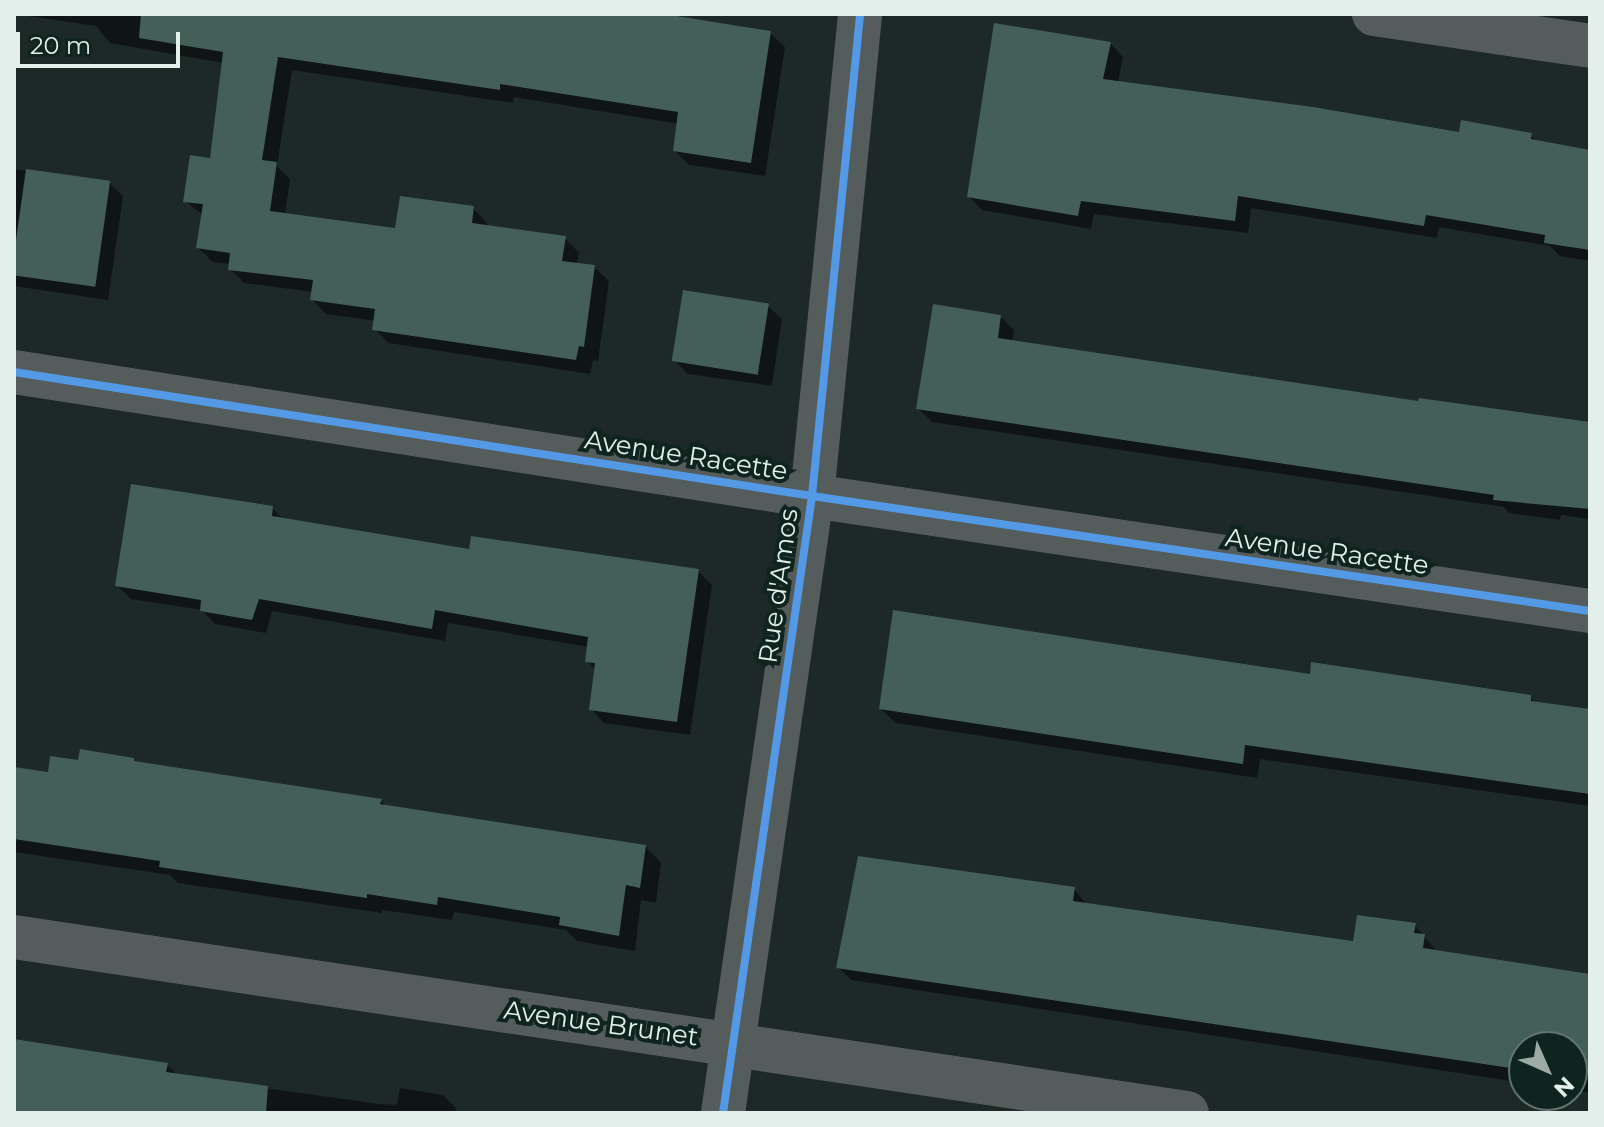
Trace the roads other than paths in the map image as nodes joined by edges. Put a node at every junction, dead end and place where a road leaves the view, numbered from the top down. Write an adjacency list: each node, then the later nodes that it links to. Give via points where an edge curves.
1 (860, 14): 5 (street, Rue d'Amos)
2 (1374, 14): 3 (street)
3 (1590, 46)
4 (14, 372): 5 (street, Avenue Racette)
5 (812, 496): 6 (street, Avenue Racette); 8 (street, Rue d'Amos)
6 (1590, 611)
7 (14, 937): 8 (street, Avenue Brunet)
8 (734, 1044): 9 (street, Rue d'Amos); 10 (street, Avenue Brunet)
9 (723, 1113)
10 (1187, 1113)

